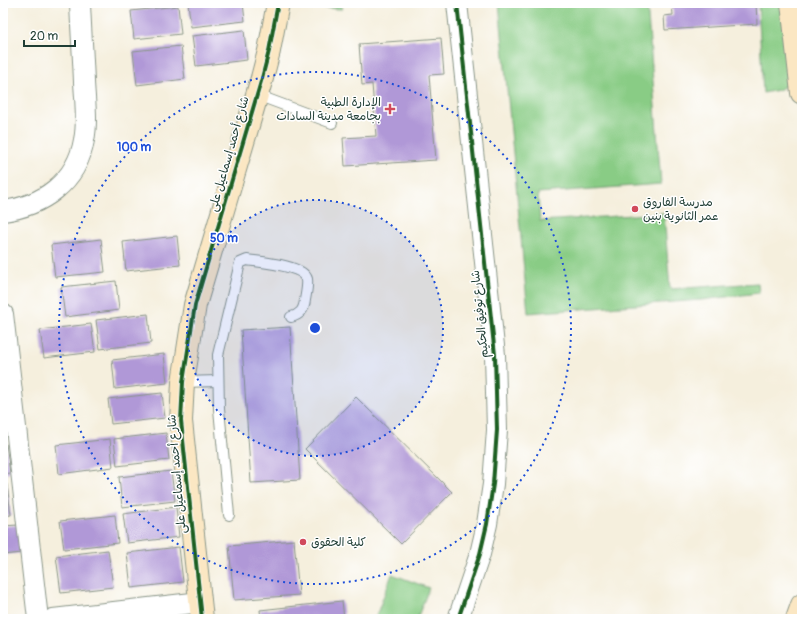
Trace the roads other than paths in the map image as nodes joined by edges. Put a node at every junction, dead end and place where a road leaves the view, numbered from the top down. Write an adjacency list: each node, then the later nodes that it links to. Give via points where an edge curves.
1 (80, 3): 8 (street, via 86,127 80,155 67,179 46,197 21,208)
2 (278, 3): 6 (street, شارع أحمد إسماعيل على, via 270,51)
3 (457, 3): 18 (street, شارع توفيق الحكيم, via 495,355 497,430 487,524 480,554)
4 (792, 3): 5 (street)
5 (802, 92)
6 (257, 95): 7 (lane); 12 (street, شارع أحمد إسماعيل على, via 195,305)
7 (332, 123)
8 (3, 211)
9 (3, 314): 16 (street)
10 (291, 317): 11 (lane, via 300,314 305,305 307,280 304,274 298,269 254,261 240,263 218,355)
11 (218, 381): 12 (lane); 13 (lane)
12 (183, 382): 15 (street, شارع أحمد إسماعيل على, via 180,421)
13 (229, 515)
14 (802, 605): 19 (street)
15 (202, 611): 17 (street)
16 (38, 619)
17 (53, 619)
18 (458, 619)
19 (797, 619)

